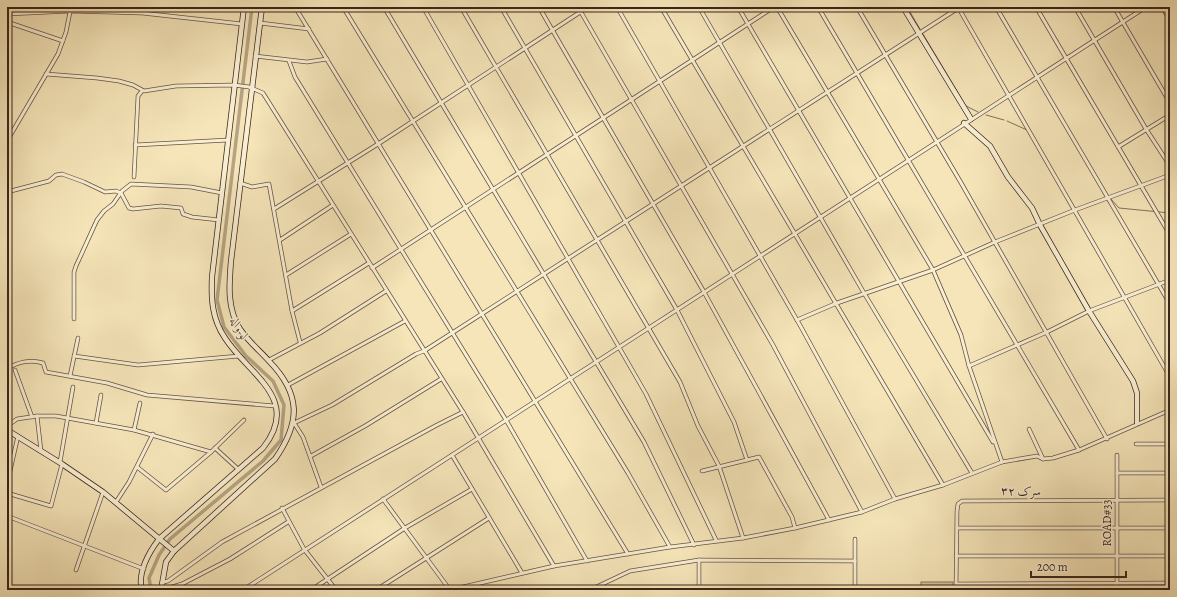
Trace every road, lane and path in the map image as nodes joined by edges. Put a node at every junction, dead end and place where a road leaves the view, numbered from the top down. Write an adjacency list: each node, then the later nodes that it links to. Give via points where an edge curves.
1 (244, 7): 34 (street)
2 (262, 7): 33 (street)
3 (295, 7): 36 (street)
4 (343, 7): 67 (street)
5 (384, 7): 61 (street)
6 (423, 7): 55 (street)
7 (461, 7): 49 (street)
8 (501, 7): 42 (street)
9 (539, 7): 37 (street)
10 (578, 7): 28 (street)
11 (588, 7): 28 (street)
12 (617, 7): 53 (street)
13 (661, 7): 47 (street)
14 (699, 7): 41 (street)
15 (738, 7): 35 (street)
16 (775, 7): 35 (street); 58 (street)
17 (818, 7): 50 (street)
18 (857, 7): 43 (street)
19 (903, 7): 38 (street)
20 (959, 7): 38 (street); 59 (street)
21 (996, 7): 52 (street)
22 (1036, 7): 45 (street)
23 (1075, 7): 40 (street)
24 (1114, 7): 32 (street)
25 (1146, 7): 32 (street)
26 (1162, 7): 30 (street)
27 (70, 9): 29 (street); 34 (street, via 164,14); 39 (street)
28 (581, 12): 37 (street); 60 (street)
29 (7, 14)
30 (1170, 20)
31 (7, 22): 39 (street)
32 (1122, 22): 40 (street); 62 (street)
33 (260, 23): 36 (street); 44 (street)
34 (242, 24): 54 (street)
35 (748, 24): 41 (street); 63 (street)
36 (309, 30): 46 (street)
37 (553, 30): 42 (street); 65 (street)
38 (918, 33): 43 (street); 66 (street)
39 (63, 41): 51 (street)
40 (1094, 41): 45 (street); 70 (street)
41 (719, 42): 47 (street); 69 (street)
42 (525, 48): 49 (street); 71 (street)
43 (885, 54): 50 (street); 74 (street)
44 (255, 56): 48 (street); 56 (street)
45 (1066, 59): 52 (street); 78 (street)
46 (327, 60): 48 (street); 75 (street)
47 (692, 60): 53 (street); 77 (street)
48 (289, 61): 81 (street, via 294,77)
49 (497, 68): 55 (street); 79 (street)
50 (856, 73): 58 (street); 80 (street)
51 (46, 74): 57 (street, via 112,80 133,85); 73 (street)
52 (1038, 77): 59 (street); 97 (street)
53 (659, 81): 60 (street); 83 (street)
54 (236, 85): 56 (street); 57 (street, via 176,86); 72 (street)
55 (468, 85): 61 (street); 84 (street)
56 (250, 87): 88 (street, via 263,93); 89 (street)
57 (142, 91): 76 (street, via 138,96)
58 (827, 92): 63 (street); 87 (street)
59 (1010, 96): 66 (street); 102 (street)
60 (632, 99): 65 (street); 90 (street)
61 (441, 103): 67 (street); 92 (street)
62 (1170, 104)
63 (799, 110): 69 (street); 96 (street)
64 (1170, 115): 70 (street)
65 (603, 118): 71 (street); 99 (street)
66 (971, 119): 68 (street)
67 (413, 121): 75 (street); 100 (street)
68 (964, 123): 74 (street); 106 (street, via 990,146 1008,177 1032,208)
69 (770, 129): 77 (street); 103 (street)
70 (1146, 129): 78 (street); 82 (street)
71 (575, 136): 79 (street); 105 (street)
72 (228, 140): 76 (street); 95 (street)
73 (7, 141)
74 (937, 142): 80 (street); 113 (street)
75 (378, 144): 81 (street); 107 (street)
76 (135, 146): 86 (street)
77 (744, 146): 83 (street); 109 (street)
78 (1118, 147): 91 (street)
79 (548, 154): 84 (street); 112 (street)
80 (908, 161): 87 (street); 116 (street)
81 (347, 164): 88 (street); 114 (street)
82 (1170, 166)
83 (710, 168): 90 (street); 115 (street)
84 (519, 172): 92 (street); 117 (street)
85 (1170, 175): 91 (street)
86 (134, 177)
87 (880, 179): 96 (street); 120 (street)
88 (319, 182): 98 (street); 101 (street)
89 (240, 183): 101 (street, via 252,187 269,184); 151 (street, via 229,278 230,304 235,322)
90 (682, 186): 99 (street); 123 (street)
91 (1140, 187): 97 (street); 110 (street)
92 (493, 189): 100 (street); 122 (street)
93 (7, 192): 94 (street, via 49,181 62,174 105,192)
94 (121, 193): 95 (street, via 131,184 183,187); 104 (street, via 129,208 172,206 181,208 183,214 192,217); 138 (street, via 97,220 76,266)
95 (222, 193): 104 (street)
96 (850, 198): 103 (street); 125 (street)
97 (1109, 199): 102 (street); 126 (street)
98 (333, 205): 108 (street); 111 (street)
99 (653, 205): 105 (street); 129 (street)
100 (465, 207): 107 (street); 128 (street)
101 (274, 209): 111 (street)
102 (1075, 210): 106 (street); 131 (street)
103 (821, 217): 109 (street); 130 (street)
104 (219, 220): 150 (street, via 211,301 215,319 224,338)
105 (626, 222): 112 (street); 134 (street)
106 (1040, 225): 113 (street); 136 (street)
107 (430, 229): 114 (street); 137 (street)
108 (351, 234): 118 (street); 121 (street)
109 (795, 234): 115 (street); 132 (street)
110 (1170, 235)
111 (280, 240): 121 (street)
112 (598, 240): 117 (street); 141 (street)
113 (995, 242): 116 (street); 142 (street)
114 (400, 249): 119 (street); 143 (street)
115 (760, 256): 123 (street); 139 (street)
116 (964, 256): 120 (street); 146 (street)
117 (569, 259): 122 (street); 147 (street)
118 (369, 263): 119 (street); 135 (street)
119 (372, 268): 127 (street)
120 (933, 270): 125 (street); 153 (street, via 960,335)
121 (286, 275): 135 (street)
122 (545, 275): 128 (street); 152 (street)
123 (731, 275): 129 (street); 217 (street, via 773,345)
124 (1170, 280): 126 (street)
125 (899, 281): 130 (street); 184 (street)
126 (1159, 285): 131 (street); 133 (street)
127 (386, 291): 140 (street); 145 (street, via 320,333)
128 (518, 292): 137 (street); 159 (street)
129 (704, 292): 134 (street); 220 (street)
130 (864, 293): 132 (street); 202 (street)
131 (1125, 298): 136 (street); 157 (street)
132 (837, 303): 139 (street); 206 (street)
133 (1170, 304)
134 (677, 310): 141 (street); 195 (street, via 734,422)
135 (292, 311): 145 (street)
136 (1089, 311): 142 (street); 175 (street, via 1136,386)
137 (483, 315): 143 (street); 163 (street)
138 (74, 319)
139 (797, 320): 212 (street)
140 (405, 321): 148 (street); 160 (street)
141 (649, 328): 147 (street); 198 (street, via 680,382 698,426)
142 (1047, 332): 146 (street); 183 (street)
143 (452, 334): 148 (street); 172 (street)
144 (78, 338): 149 (street)
145 (300, 342): 151 (street)
146 (1017, 346): 153 (street); 188 (street)
147 (619, 347): 152 (street); 230 (street, via 646,394)
148 (424, 352): 158 (street); 174 (street, via 416,354 332,405)
149 (74, 356): 150 (street, via 138,365); 156 (street)
150 (239, 356): 165 (street, via 272,393)
151 (269, 360): 160 (street)
152 (596, 361): 159 (street); 232 (street, via 647,448)
153 (969, 366): 184 (street)
154 (7, 369): 156 (street, via 16,363 39,362 44,363 46,372)
155 (15, 370): 169 (street)
156 (70, 376): 165 (street, via 107,383 147,396)
157 (1170, 377)
158 (441, 378): 167 (street); 193 (street, via 365,426)
159 (570, 378): 163 (street); 233 (street)
160 (288, 385): 174 (street, via 293,402)
161 (73, 387): 170 (street)
162 (101, 394): 173 (street)
163 (536, 400): 172 (street); 236 (street)
164 (140, 403): 179 (street)
165 (276, 406): 200 (street, via 277,414 270,438 263,448)
166 (1170, 410): 175 (street)
167 (463, 412): 182 (street); 207 (street)
168 (37, 416): 169 (street); 170 (street); 189 (street)
169 (32, 417): 176 (street, via 16,419)
170 (67, 418): 173 (street); 197 (street)
171 (244, 420): 187 (street)
172 (506, 420): 182 (street); 242 (street)
173 (96, 423): 179 (street)
174 (294, 423): 193 (street); 235 (street, via 287,442 275,459)
175 (1137, 423): 183 (street)
176 (7, 426)
177 (1029, 428): 194 (street)
178 (7, 430): 181 (street)
179 (134, 430): 180 (street)
180 (152, 434): 190 (street); 199 (street)
181 (18, 436): 189 (street); 205 (street)
182 (478, 438): 191 (street); 244 (street)
183 (1107, 439): 188 (street)
184 (995, 444): 196 (street)
185 (1136, 444): 186 (street)
186 (1170, 444)
187 (215, 448): 190 (street); 200 (street)
188 (1079, 450): 194 (street)
189 (41, 451): 197 (street)
190 (211, 452): 199 (street, via 166,490)
191 (452, 455): 208 (street); 211 (street)
192 (1117, 455): 203 (street, ROAD#33)
193 (311, 456): 207 (street)
194 (1043, 459): 196 (street, via 1037,456)
195 (747, 460): 198 (street); 223 (street, via 760,457 792,517)
196 (1002, 462): 202 (street)
197 (61, 463): 209 (street); 210 (street, via 51,506)
198 (719, 466): 201 (street); 227 (street)
199 (137, 467): 215 (street)
200 (238, 469): 229 (street)
201 (702, 471)
202 (972, 473): 206 (street)
203 (1116, 473): 204 (street); 213 (street, ROAD#33)
204 (1170, 473)
205 (7, 484)
206 (943, 485): 212 (street)
207 (321, 487): 216 (street)
208 (472, 489): 219 (street); 222 (street)
209 (103, 492): 215 (street); 231 (street)
210 (7, 493)
211 (383, 499): 222 (street); 234 (street)
212 (895, 499): 217 (street)
213 (1116, 500): 214 (street, سرک ۳۲); 224 (street, سرک ۳۲, via 962,501 958,504); 225 (street, ROAD#33)
214 (1170, 500)
215 (116, 502): 229 (street)
216 (282, 508): 221 (street); 249 (street, via 222,542 168,581)
217 (862, 512): 220 (street)
218 (7, 516): 231 (street)
219 (489, 518): 240 (street); 247 (street)
220 (830, 520): 223 (street)
221 (288, 522): 234 (street); 257 (street, via 230,559 182,584)
222 (404, 528): 240 (street); 248 (street)
223 (795, 528): 227 (street)
224 (957, 528): 225 (street); 237 (street, سرک ۳۲)
225 (1116, 528): 226 (street); 238 (street, ROAD#33)
226 (1170, 528)
227 (743, 538): 230 (street)
228 (855, 539): 243 (street)
229 (160, 540): 235 (street); 245 (street, via 150,551)
230 (716, 540): 232 (street)
231 (84, 545): 245 (street); 246 (street)
232 (694, 545): 233 (street)
233 (670, 547): 236 (street)
234 (304, 549): 248 (street); 258 (street)
235 (173, 550): 249 (street, via 166,562)
236 (628, 554): 242 (street)
237 (956, 556): 238 (street); 250 (street, سرک ۳۲)
238 (1116, 556): 239 (street); 251 (street, ROAD#33)
239 (1170, 556)
240 (427, 557): 261 (street); 262 (street)
241 (699, 560): 243 (street); 253 (street, via 630,571); 255 (street)
242 (587, 561): 244 (street)
243 (855, 561): 264 (street)
244 (554, 566): 247 (street)
245 (144, 569): 256 (street, via 140,584)
246 (76, 570)
247 (522, 573): 262 (street)
248 (328, 579): 259 (street); 260 (street)
249 (162, 582): 257 (street)
250 (956, 584): 251 (street); 265 (street, سرک ۳۲)
251 (1117, 584): 252 (street); 266 (street, ROAD#33)
252 (1170, 584)
253 (592, 589): 254 (street); 263 (street)
254 (628, 589)
255 (699, 589): 264 (street)
256 (142, 590)
257 (162, 590)
258 (243, 590)
259 (311, 590)
260 (336, 590)
261 (376, 590)
262 (450, 590)
263 (524, 590)
264 (855, 590)
265 (956, 590)
266 (1117, 590)

